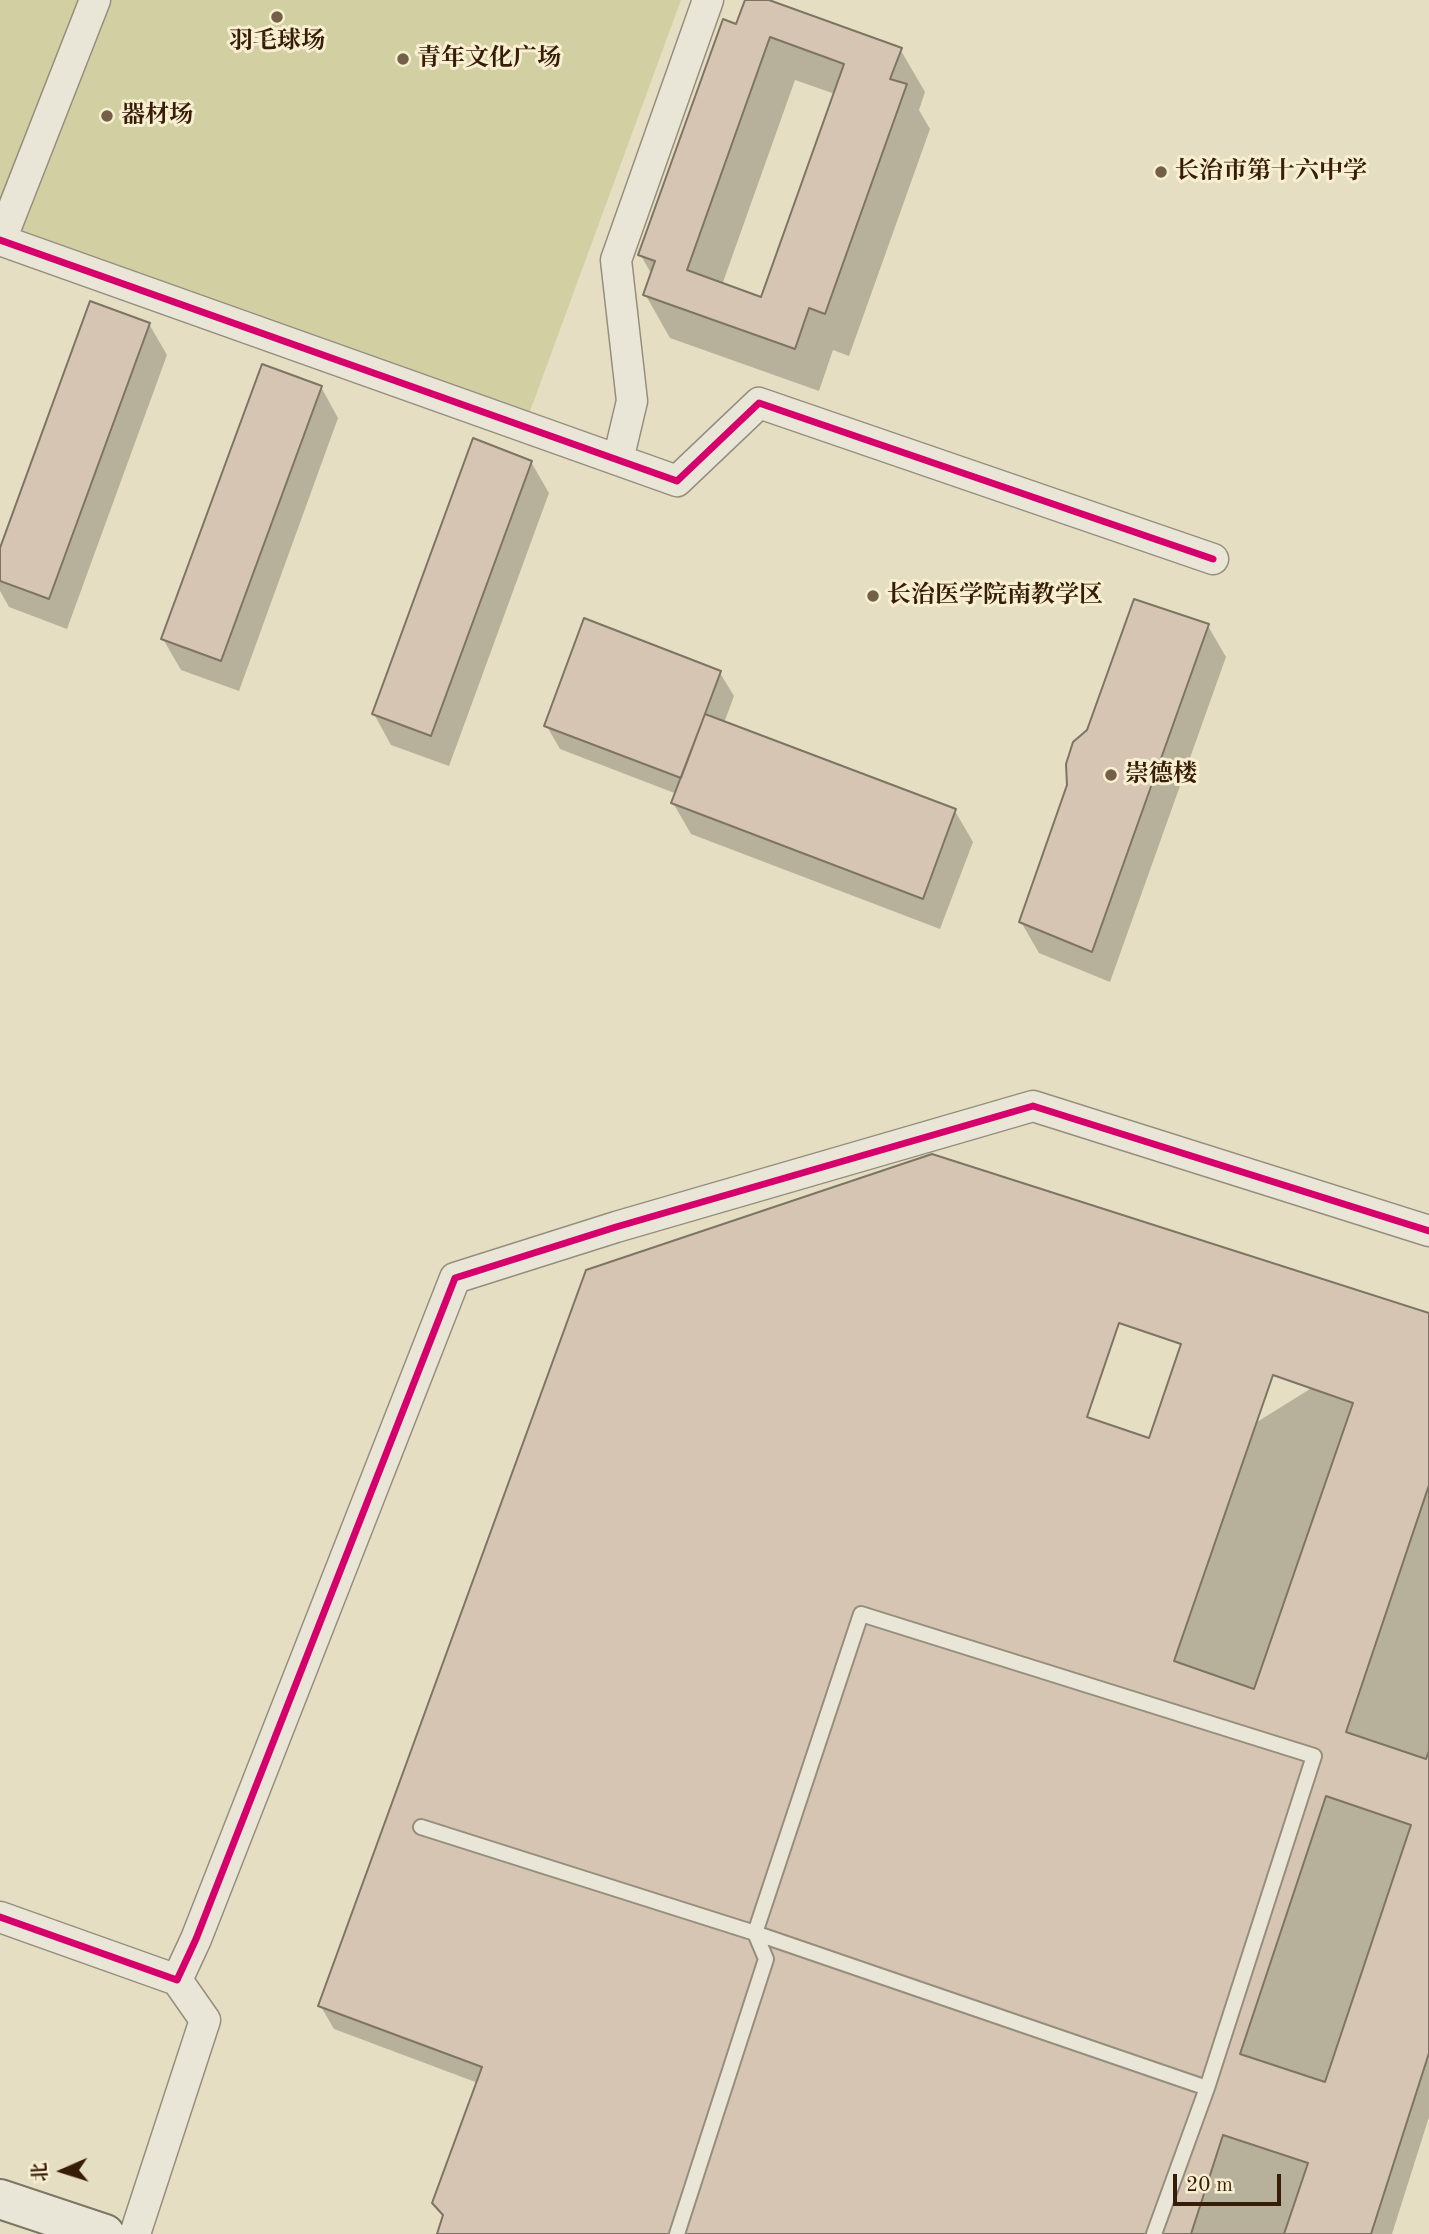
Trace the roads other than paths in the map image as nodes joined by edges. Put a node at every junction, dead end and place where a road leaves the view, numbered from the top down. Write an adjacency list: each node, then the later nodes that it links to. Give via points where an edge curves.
1 (95, 0): 3 (street)
2 (708, 0): 4 (street, via 616,260 632,401)
3 (0, 240): 4 (street)
4 (618, 460): 5 (street, via 677,481 759,403)
5 (1213, 559)
6 (1429, 1231): 10 (street, via 1033,1107 455,1278)
7 (421, 1826): 9 (lane)
8 (0, 1917): 10 (street)
9 (755, 1933): 11 (lane); 11 (lane, via 862,1614 1314,1756); 15 (lane, via 766,1959)
10 (177, 1980): 14 (street, via 205,2020)
11 (1207, 2088): 16 (lane)
12 (0, 2199): 13 (main road)
13 (105, 2234)
14 (135, 2234)
15 (677, 2234)
16 (1154, 2234)

